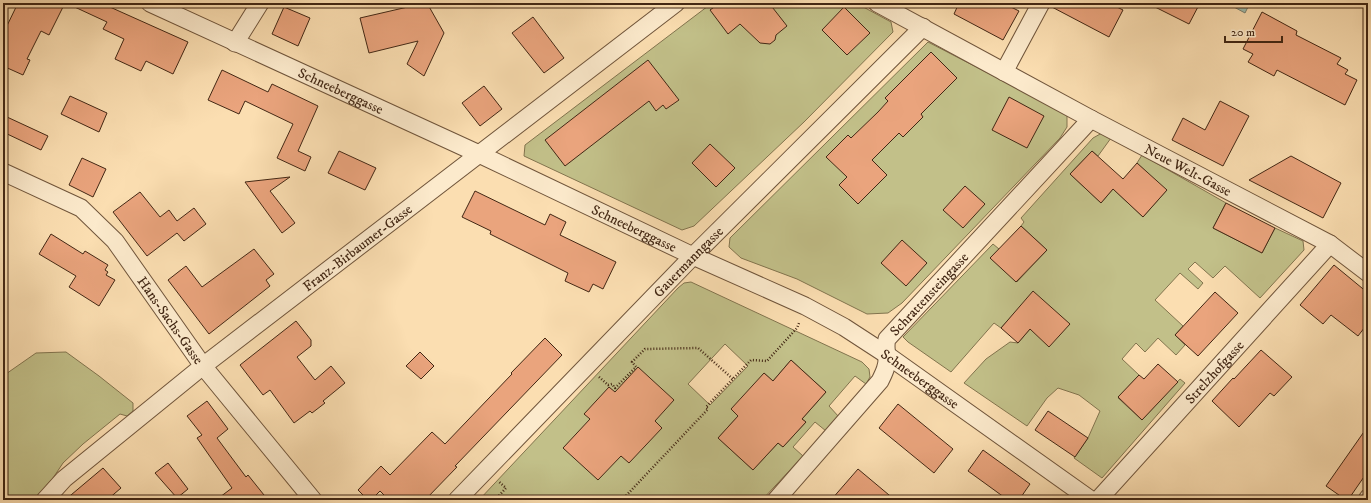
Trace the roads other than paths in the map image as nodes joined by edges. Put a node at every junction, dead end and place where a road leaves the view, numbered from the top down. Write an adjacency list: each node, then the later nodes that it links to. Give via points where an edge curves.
1 (150, 3): 7 (street, Schneeberggasse)
2 (260, 3): 7 (street)
3 (676, 3): 10 (street, Franz-Birbaumer-Gasse)
4 (877, 3): 6 (street, Neue Welt-Gasse)
5 (1041, 3): 8 (street)
6 (923, 27): 8 (street, Neue Welt-Gasse); 13 (street, Gauermanngasse)
7 (235, 43): 10 (street, Schneeberggasse)
8 (1004, 72): 9 (street, Neue Welt-Gasse)
9 (1091, 119): 12 (street, Neue Welt-Gasse); 15 (street, Schrattensteingasse, via 887,339)
10 (479, 154): 13 (street, Schneeberggasse); 16 (street, Franz-Birbaumer-Gasse)
11 (3, 172): 16 (street, Hans-Sachs-Gasse, via 81,208 115,241)
12 (1330, 244): 14 (street, Neue Welt-Gasse); 22 (street, Strelzhofgasse)
13 (693, 256): 15 (street, Schneeberggasse, via 805,306); 19 (street, Gauermanngasse)
14 (1368, 273)
15 (887, 355): 20 (street, Schrattensteingasse, via 886,368 880,381); 21 (street, Schneeberggasse)
16 (203, 366): 17 (street, Franz-Birbaumer-Gasse, via 64,479); 18 (street, Hans-Sachs-Gasse)
17 (45, 500)
18 (313, 500)
19 (457, 500)
20 (776, 500)
21 (1091, 500)
22 (1098, 500)

